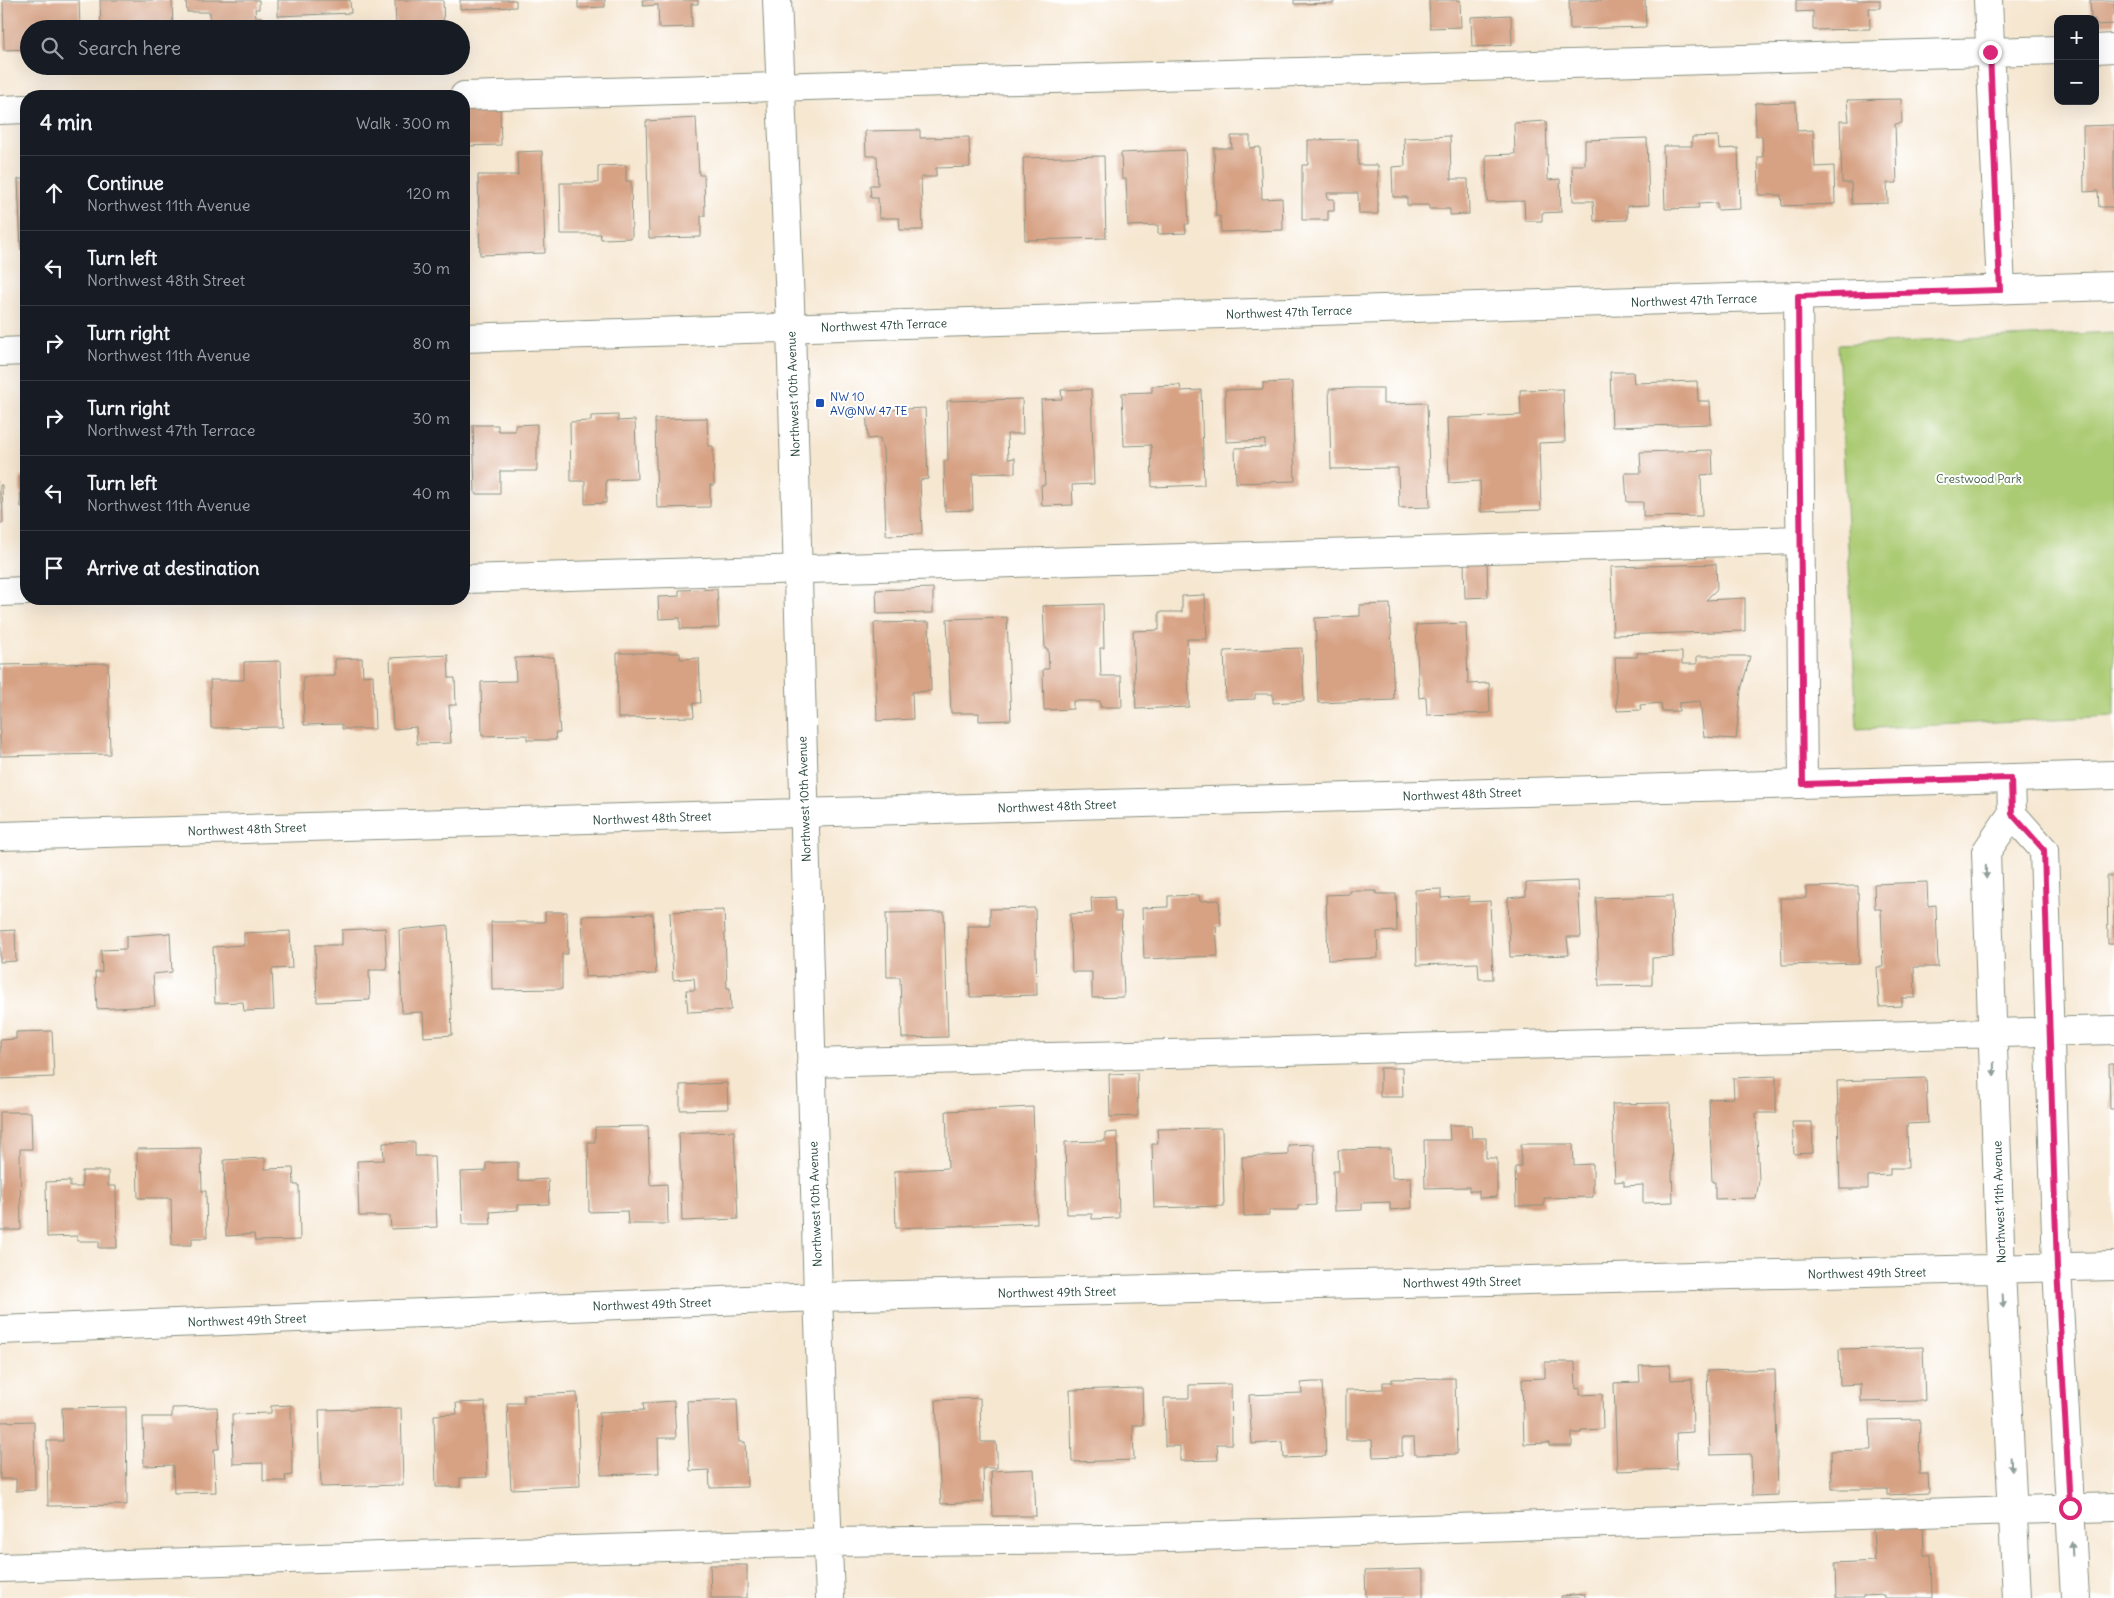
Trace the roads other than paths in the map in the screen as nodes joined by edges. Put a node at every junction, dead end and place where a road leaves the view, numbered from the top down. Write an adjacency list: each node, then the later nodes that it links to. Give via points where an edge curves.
1 (777, 0): 7 (street, Northwest 10th Avenue)
2 (1988, 0): 6 (street)
3 (2114, 48): 4 (street)
4 (2099, 49)
5 (2054, 50): 6 (street)
6 (1990, 52): 7 (street); 12 (street)
7 (781, 88): 8 (street); 14 (street, Northwest 10th Avenue)
8 (470, 96)
9 (20, 109): 10 (street)
10 (0, 110)
11 (2114, 286): 12 (street, Northwest 47th Terrace)
12 (2000, 290): 13 (street, Northwest 47th Terrace)
13 (1798, 296): 14 (street, Northwest 47th Terrace); 18 (street)
14 (791, 327): 15 (street, Northwest 47th Terrace); 19 (street, Northwest 10th Avenue)
15 (470, 338)
16 (20, 351): 17 (street)
17 (0, 352)
18 (1801, 540): 19 (street); 25 (street)
19 (798, 570): 20 (street); 26 (street, Northwest 10th Avenue)
20 (470, 579)
21 (20, 591): 22 (street)
22 (0, 592)
23 (2114, 775): 24 (street, Northwest 48th Street)
24 (2011, 778): 25 (street, Northwest 48th Street); 27 (street)
25 (1803, 784): 26 (street, Northwest 48th Street)
26 (805, 813): 28 (street, Northwest 48th Street); 32 (street, Northwest 10th Avenue)
27 (2012, 814): 30 (street, via 2044,850); 31 (street, Northwest 11th Avenue, one-way to 31, via 1986,852)
28 (0, 836)
29 (2114, 1030): 30 (street)
30 (2050, 1031): 31 (street); 34 (street)
31 (1993, 1033): 32 (street); 35 (street, Northwest 11th Avenue, one-way to 35)
32 (811, 1063): 36 (street, Northwest 10th Avenue)
33 (2114, 1266): 34 (street, Northwest 49th Street)
34 (2057, 1268): 35 (street, Northwest 49th Street); 39 (street)
35 (2001, 1270): 36 (street, Northwest 49th Street); 40 (street, Northwest 11th Avenue, one-way to 40)
36 (818, 1297): 37 (street, Northwest 49th Street); 41 (street, Northwest 10th Avenue)
37 (0, 1330)
38 (2114, 1507): 39 (street)
39 (2070, 1508): 40 (street); 45 (street, one-way to 39)
40 (2013, 1510): 41 (street, via 1103,1539); 44 (street, Northwest 11th Avenue)
41 (828, 1542): 42 (street); 43 (street, Northwest 10th Avenue)
42 (0, 1568)
43 (830, 1598)
44 (2017, 1598)
45 (2074, 1598)

